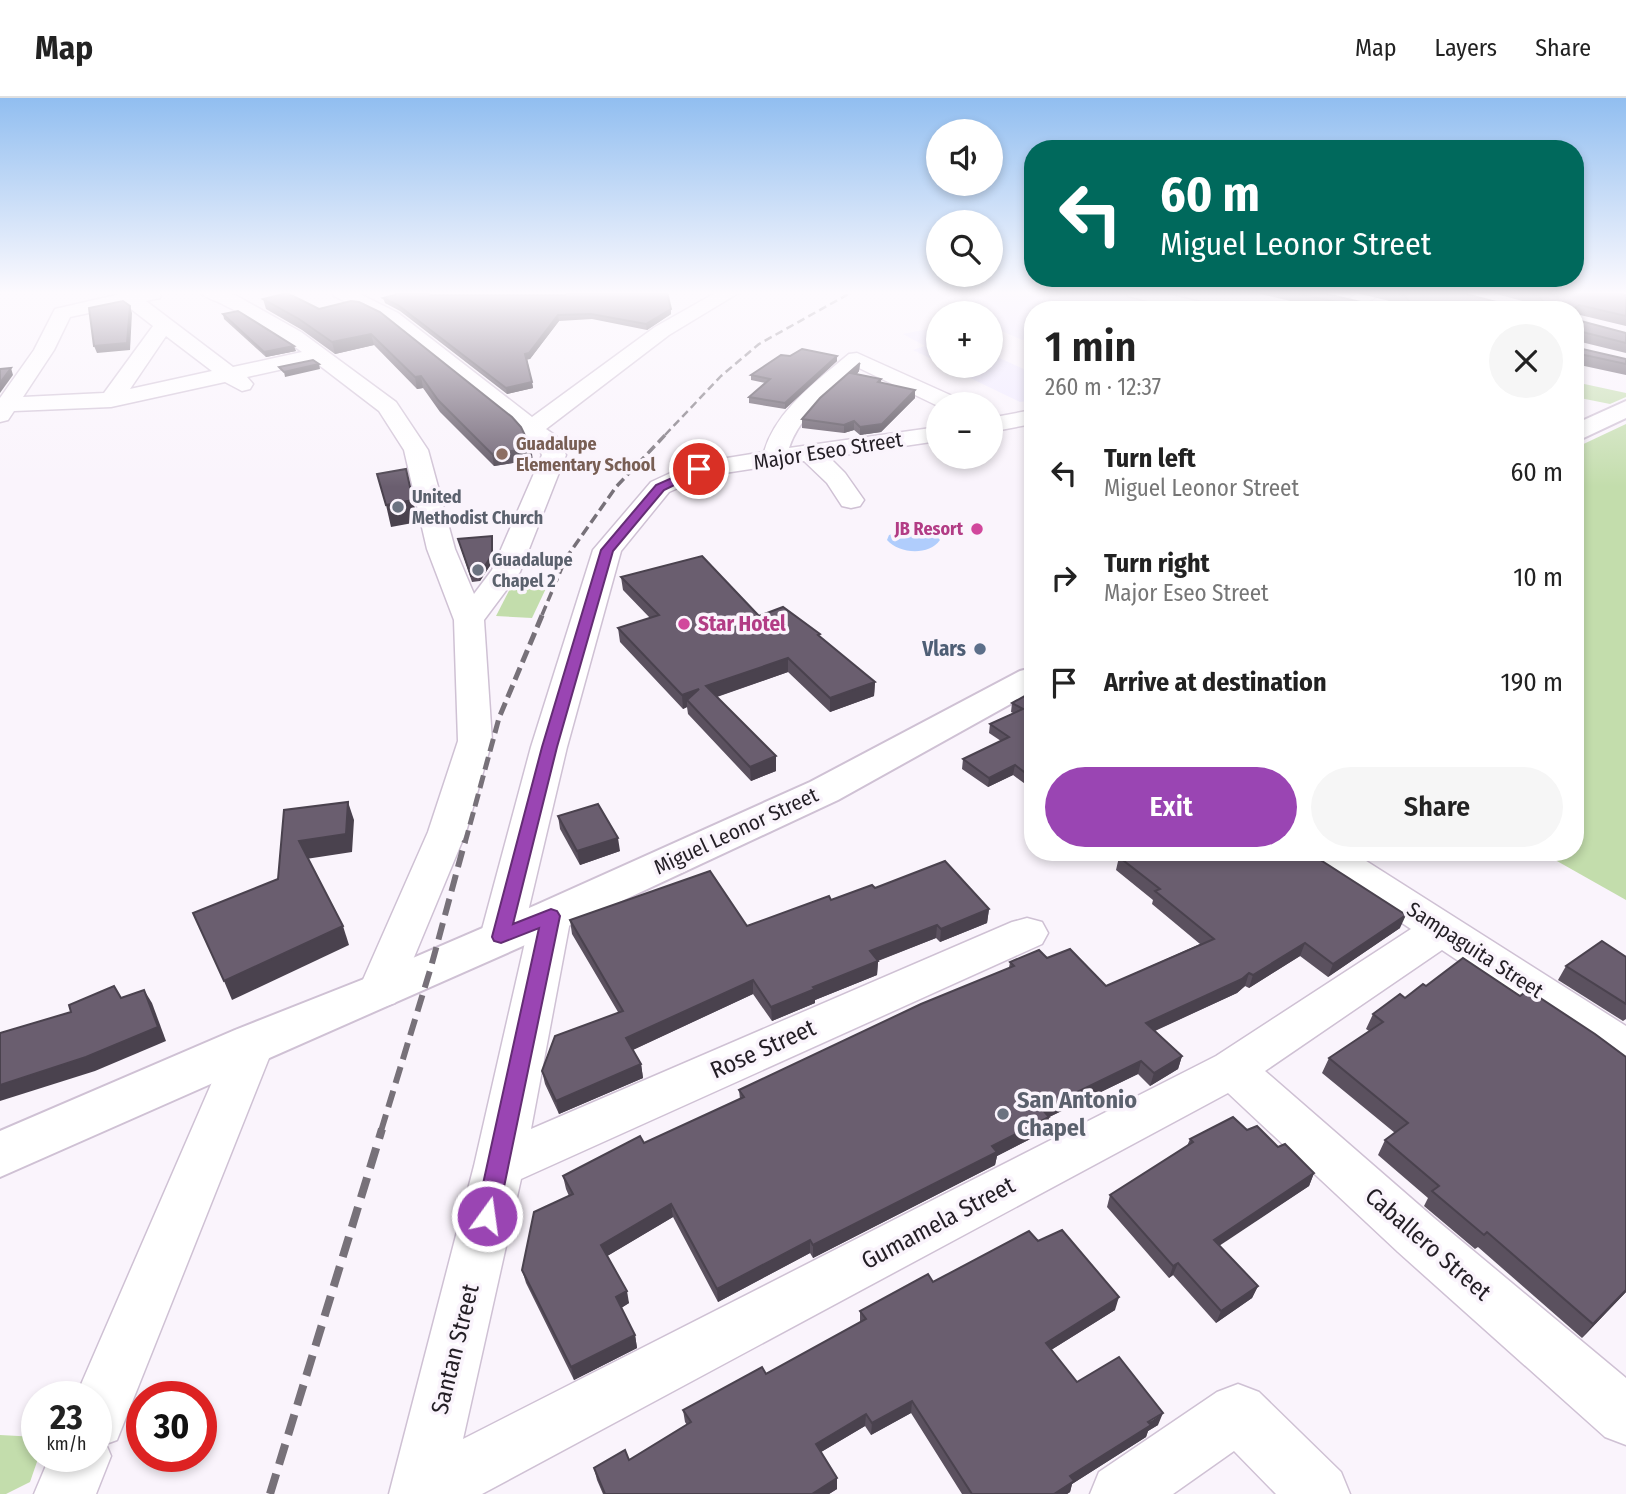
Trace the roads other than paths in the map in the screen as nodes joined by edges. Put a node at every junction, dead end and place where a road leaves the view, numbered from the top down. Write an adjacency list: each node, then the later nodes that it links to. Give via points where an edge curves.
1 (39, 357): 11 (street)
2 (141, 357): 10 (street)
3 (208, 357): 8 (street)
4 (320, 357): 7 (street)
5 (442, 357): 15 (street)
6 (627, 357): 15 (street)
7 (326, 362): 8 (street); 21 (street, via 388,407 416,450 441,549)
8 (231, 374): 10 (street)
9 (926, 392): 19 (street, via 857,359 802,410 776,444)
10 (111, 400): 11 (street)
11 (3, 408)
12 (1626, 408): 16 (street)
13 (1024, 417): 14 (street)
14 (1003, 421)
15 (532, 428): 21 (street, via 554,455 506,572)
16 (1584, 429)
17 (926, 436): 18 (street, Major Eseo Street)
18 (811, 454): 19 (street, Major Eseo Street); 20 (street)
19 (774, 460): 27 (street, Major Eseo Street, via 699,469 660,487 607,550)
20 (851, 500)
21 (469, 620): 28 (street, via 475,741 447,832)
22 (1024, 682): 24 (street, Miguel Leonor Street, via 824,791)
23 (1337, 861): 25 (street, Sampaguita Street)
24 (551, 916): 27 (street, Miguel Leonor Street); 33 (street, Santan Street)
25 (1442, 929): 30 (street, Sampaguita Street); 31 (street, Gumamela Street)
26 (1027, 933): 33 (street, Rose Street)
27 (501, 937): 28 (street, Miguel Leonor Street)
28 (380, 991): 29 (street, Miguel Leonor Street)
29 (251, 1043): 32 (street, Miguel Leonor Street); 34 (street)
30 (1626, 1049)
31 (1232, 1069): 35 (street, Caballero Street); 38 (street, Gumamela Street)
32 (0, 1155)
33 (499, 1166): 38 (street, Santan Street)
34 (112, 1381)
35 (1626, 1416)
36 (74, 1472): 37 (street)
37 (65, 1494)
38 (420, 1494)
39 (1121, 1494): 40 (street, via 1238,1413)
40 (1318, 1494)

